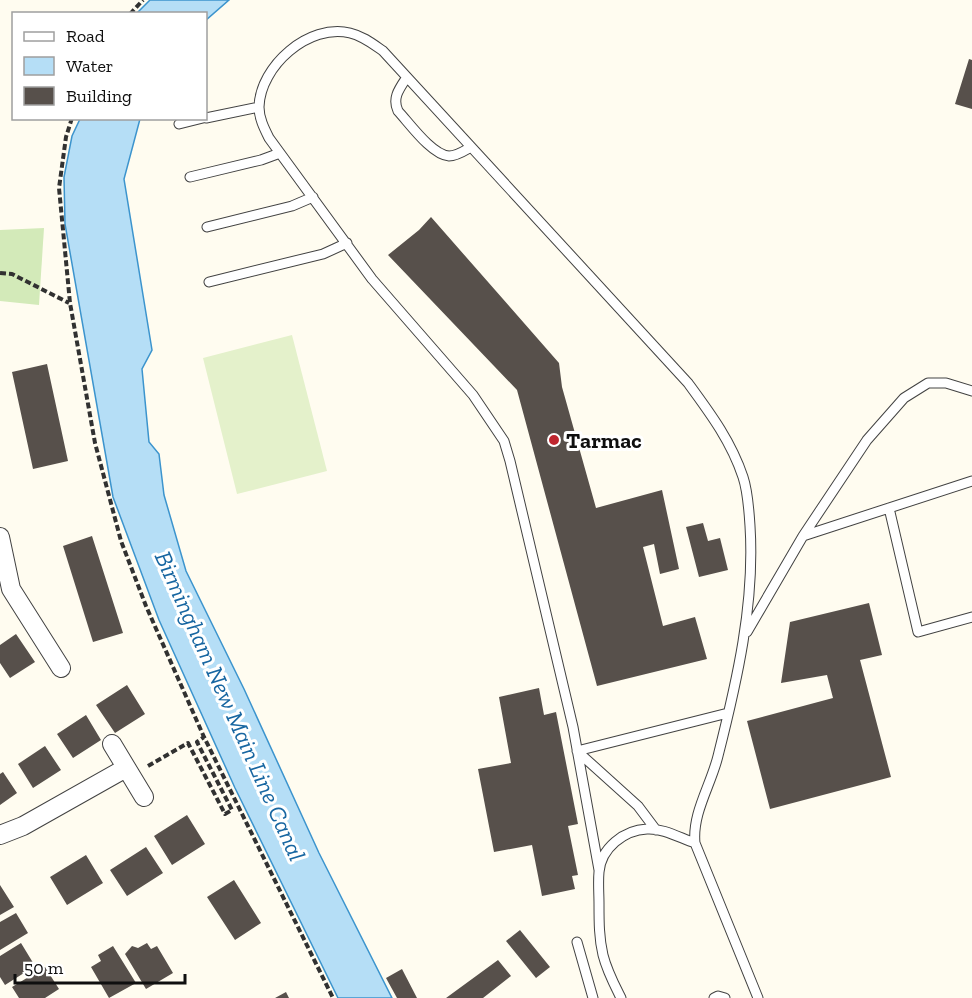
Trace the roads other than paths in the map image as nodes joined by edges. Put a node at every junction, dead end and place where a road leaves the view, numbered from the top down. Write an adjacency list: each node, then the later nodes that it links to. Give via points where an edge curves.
1 (407, 77): 2 (lane, via 369,40 349,33 317,35 286,54 274,67 264,85); 6 (lane); 6 (lane, via 396,93 395,104 436,153 448,156)
2 (259, 107): 3 (lane); 7 (lane, via 269,138)
3 (207, 117)
4 (196, 120): 5 (lane)
5 (179, 124)
6 (471, 147): 20 (lane, via 688,383 731,447 744,479 752,550 750,603)
7 (280, 153): 8 (lane); 9 (lane)
8 (190, 177)
9 (313, 197): 10 (lane); 11 (lane)
10 (207, 227)
11 (347, 243): 12 (lane, via 323,254); 24 (lane, via 372,279 473,394 504,441)
12 (209, 282)
13 (972, 392): 16 (lane, via 946,383 928,383 904,398 867,440)
14 (972, 481): 15 (lane)
15 (889, 508): 16 (lane); 19 (lane, via 918,632)
16 (803, 536): 20 (lane)
17 (0, 537): 18 (street)
18 (6, 591): 21 (street)
19 (972, 617)
20 (743, 639): 22 (lane)
21 (61, 668)
22 (728, 713): 24 (lane); 29 (lane, via 699,811)
23 (112, 744): 25 (street)
24 (577, 751): 27 (lane, via 638,806); 30 (lane)
25 (129, 772): 26 (street); 28 (street)
26 (144, 797)
27 (656, 830): 29 (lane); 30 (lane, via 630,832 616,841 606,852)
28 (0, 835)
29 (695, 843): 36 (lane)
30 (599, 870): 33 (lane, via 603,954)
31 (577, 942): 32 (lane)
32 (593, 998)
33 (621, 998)
34 (714, 998): 35 (lane)
35 (725, 998)
36 (758, 998)

